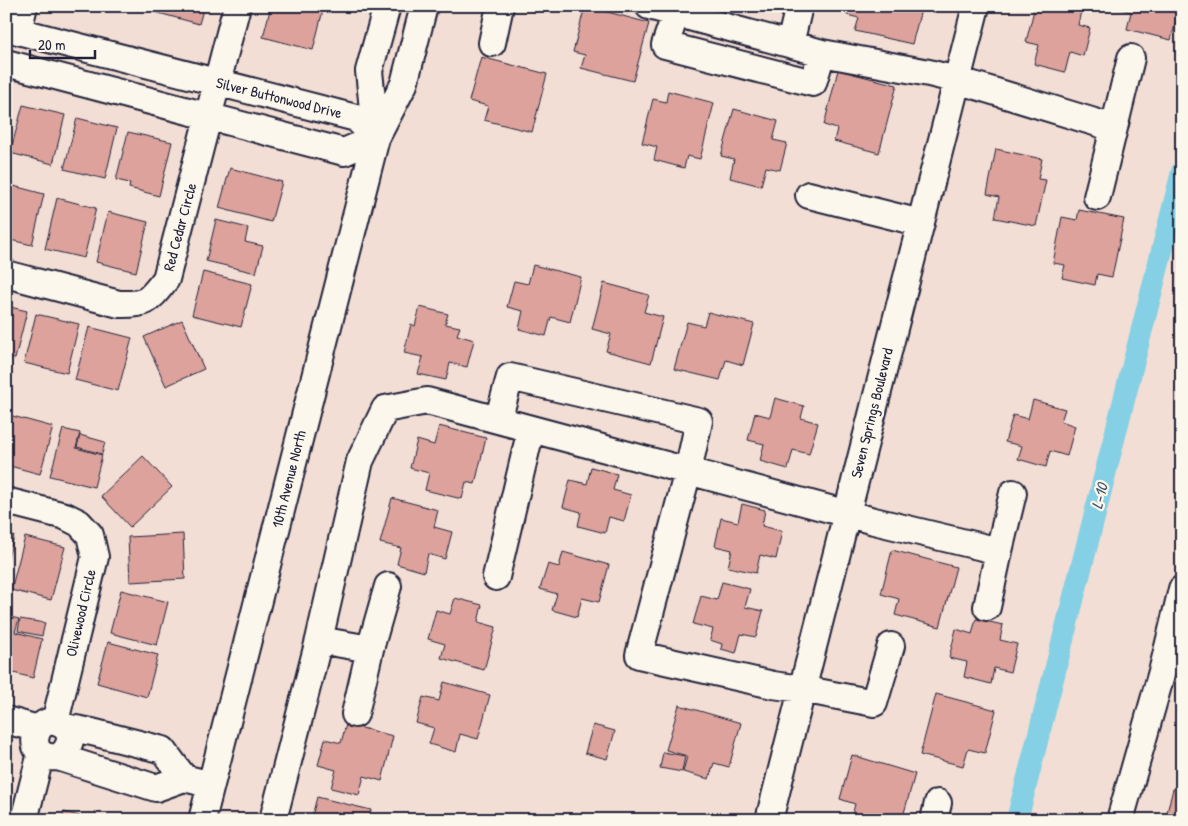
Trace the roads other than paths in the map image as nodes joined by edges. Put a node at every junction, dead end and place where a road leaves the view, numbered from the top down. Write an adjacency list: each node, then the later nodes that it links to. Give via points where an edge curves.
1 (237, 6): 16 (street, Red Cedar Circle)
2 (386, 6): 19 (street, 10th Avenue North, via 369,71)
3 (424, 6): 19 (street, 10th Avenue North, via 404,84)
4 (500, 6): 10 (street)
5 (649, 6): 8 (street)
6 (799, 6): 11 (street)
7 (976, 6): 15 (street, Seven Springs Boulevard)
8 (676, 14): 11 (street); 12 (street, via 665,45 813,83)
9 (16, 21): 16 (street, Silver Buttonwood Drive)
10 (492, 43)
11 (790, 44): 12 (street)
12 (822, 53): 15 (street)
13 (1131, 58): 18 (street)
14 (6, 63): 17 (street)
15 (957, 80): 18 (street); 22 (street, Seven Springs Boulevard)
16 (218, 82): 17 (street, Red Cedar Circle); 19 (street, Silver Buttonwood Drive, via 356,118)
17 (209, 116): 19 (street, via 344,152); 23 (street, Red Cedar Circle, via 166,278 150,299 135,304 119,304)
18 (1114, 128): 21 (street)
19 (376, 138): 45 (street, 10th Avenue North)
20 (809, 195): 22 (street)
21 (1097, 197)
22 (920, 224): 29 (street, Seven Springs Boulevard)
23 (6, 274)
24 (498, 420): 25 (street); 26 (street, via 510,377 699,421); 35 (street, via 427,401 385,409 360,461)
25 (531, 429): 26 (street); 31 (street)
26 (688, 471): 29 (street); 39 (street, via 639,654)
27 (1013, 493): 30 (street)
28 (6, 501): 43 (street, Olivewood Circle, via 65,516 79,523 90,535 94,557)
29 (846, 514): 30 (street); 39 (street, Seven Springs Boulevard)
30 (999, 551): 34 (street)
31 (496, 577)
32 (388, 586): 37 (street)
33 (1182, 589): 38 (street)
34 (987, 607)
35 (319, 640): 37 (street); 48 (street)
36 (891, 646): 39 (street, via 874,703)
37 (370, 649): 40 (street)
38 (1172, 671): 50 (street)
39 (802, 689): 49 (street, Seven Springs Boulevard)
40 (355, 714)
41 (6, 720): 43 (street)
42 (6, 738): 43 (street)
43 (49, 739): 44 (street, via 156,788); 44 (street, via 92,732 163,750); 46 (street, Olivewood Circle)
44 (184, 778): 45 (street)
45 (211, 784): 47 (street, 10th Avenue North)
46 (24, 820)
47 (202, 820)
48 (273, 820)
49 (769, 820)
50 (1120, 820)

